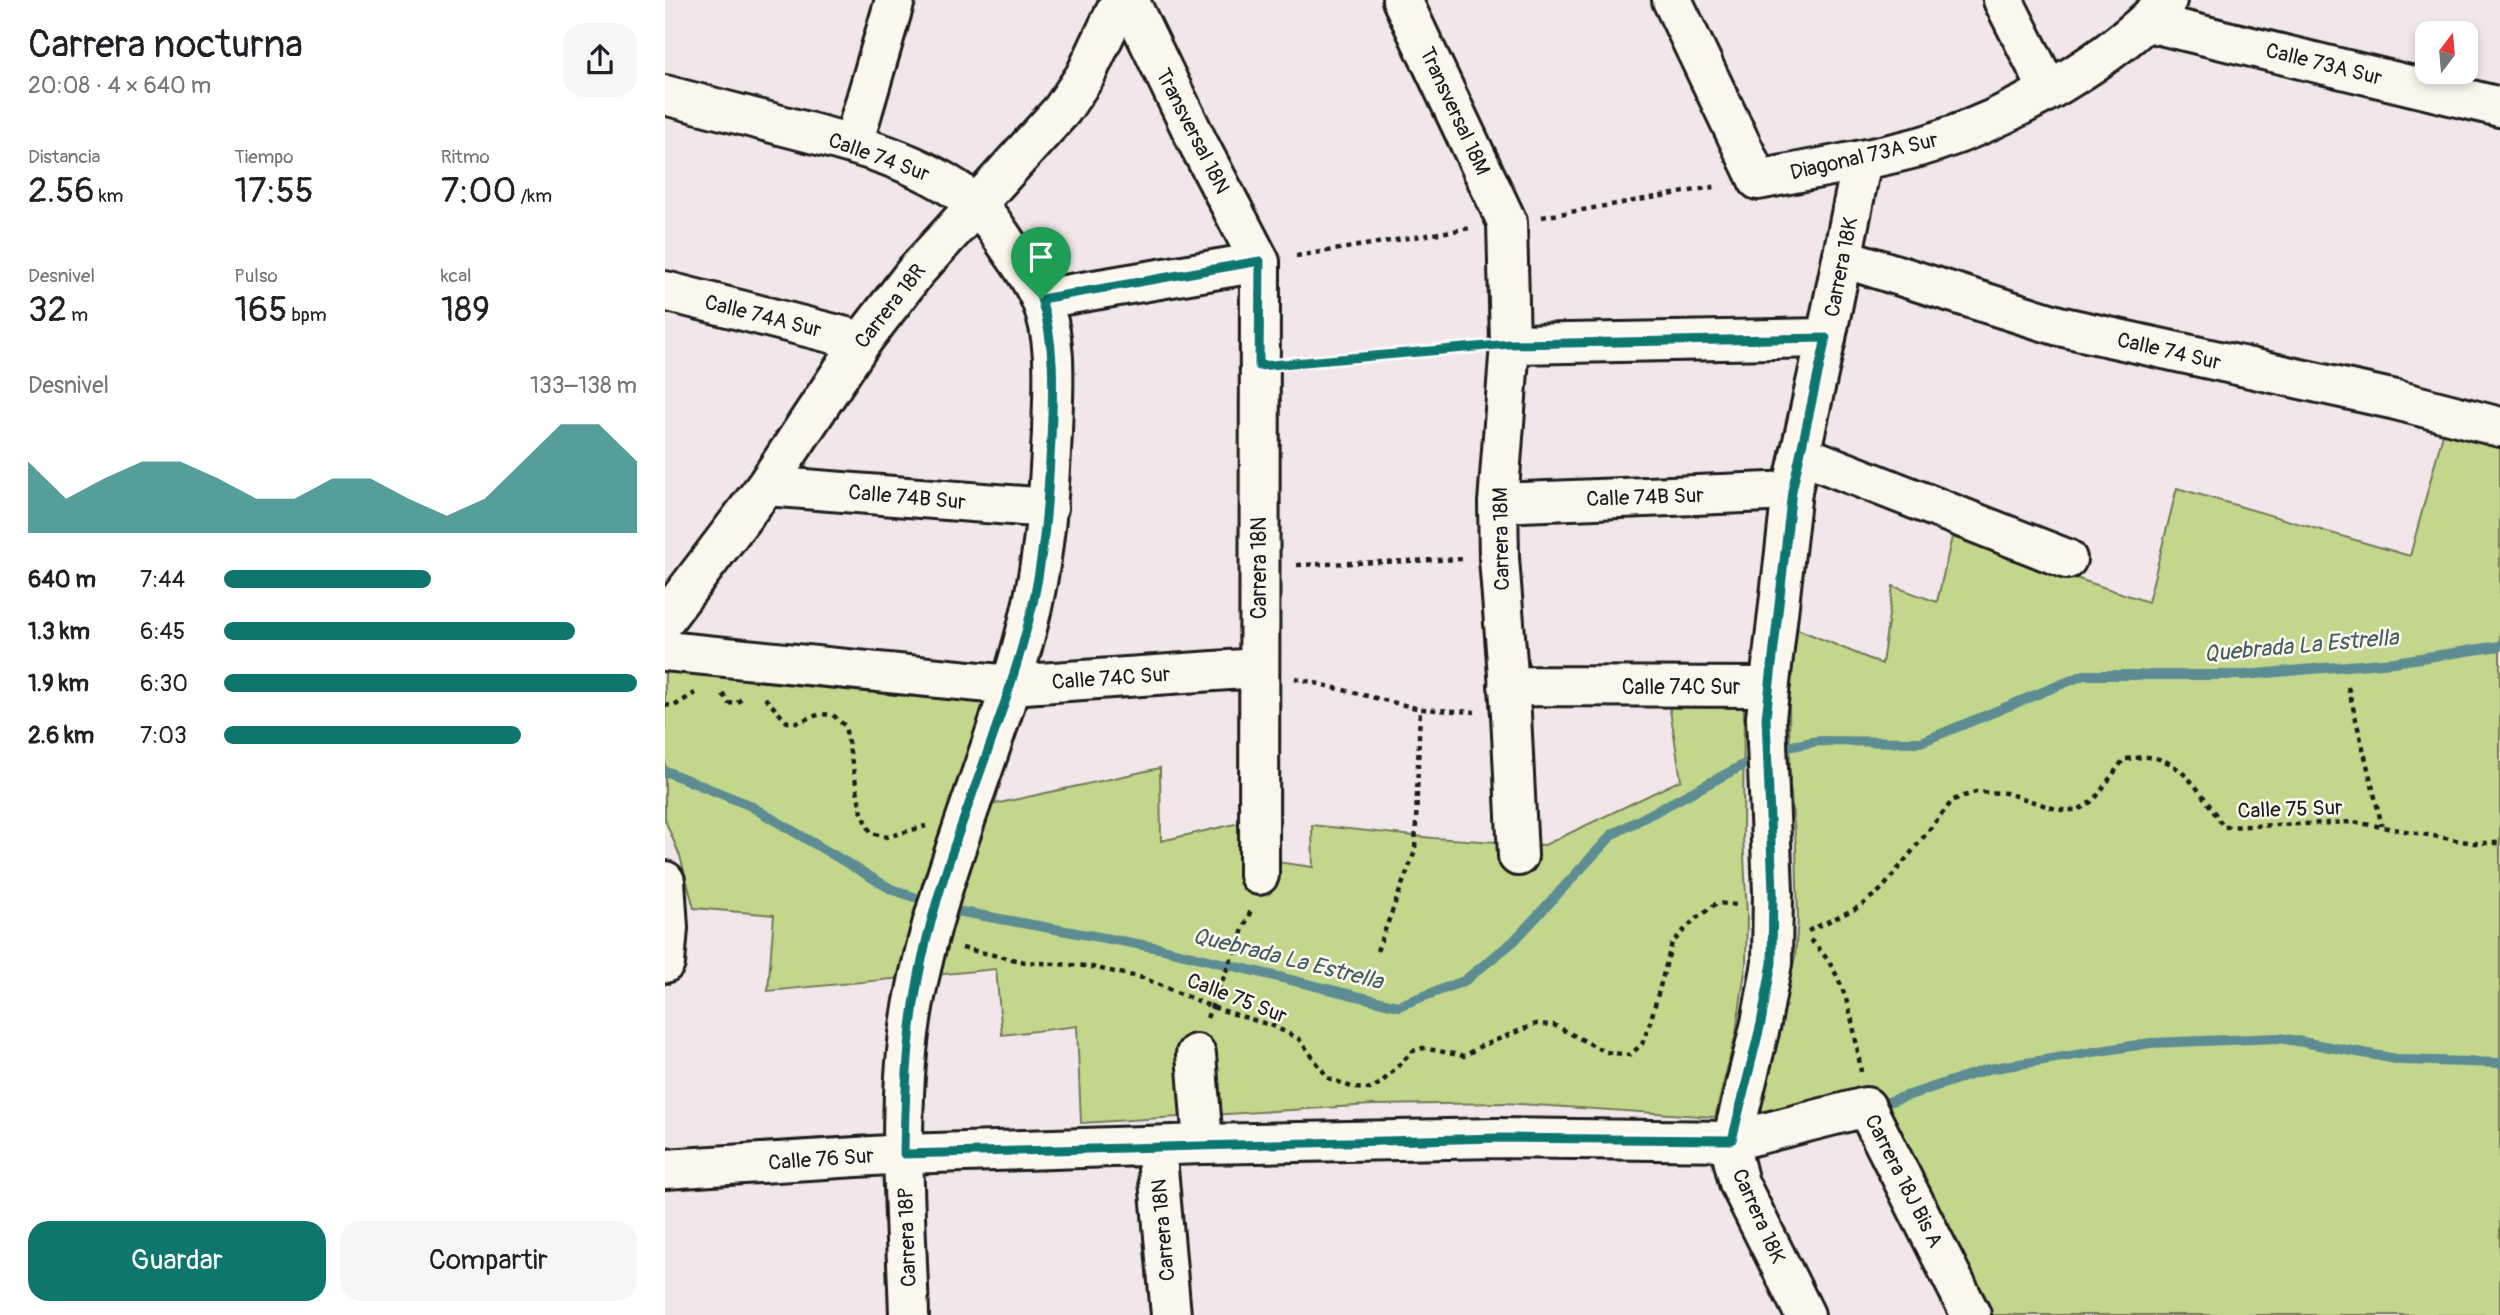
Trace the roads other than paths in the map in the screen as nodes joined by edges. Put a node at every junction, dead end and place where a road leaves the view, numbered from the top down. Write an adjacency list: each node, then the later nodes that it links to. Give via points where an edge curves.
1 (895, 0): 11 (street)
2 (1121, 0): 13 (street, Carrera 18R, via 1085,76 1062,110)
3 (1129, 0): 16 (street, Transversal 18N)
4 (1402, 0): 14 (street, Transversal 18M)
5 (1672, 0): 12 (street, Diagonal 73A Sur, via 1758,180)
6 (2003, 0): 8 (street)
7 (2157, 11): 8 (street, Diagonal 73A Sur, via 2102,58); 10 (street, Calle 73A Sur)
8 (2048, 89): 12 (street, Diagonal 73A Sur, via 2013,110 1935,142)
9 (665, 95): 11 (street, Calle 74 Sur)
10 (2500, 107)
11 (853, 144): 13 (street, Calle 74 Sur, via 933,175)
12 (1862, 160): 15 (street, Carrera 18K)
13 (975, 204): 18 (street, Calle 74 Sur); 20 (street, Carrera 18R)
14 (1507, 222): 21 (street, Carrera 18M)
15 (1843, 258): 19 (street, Carrera 18K); 22 (street, Calle 74 Sur, via 2059,326)
16 (1260, 261): 18 (street); 31 (street, Carrera 18N)
17 (665, 291): 20 (street, Calle 74A Sur)
18 (1041, 299): 27 (street, Carrera 18P, via 1052,345)
19 (1826, 338): 21 (street); 23 (street, Carrera 18K)
20 (862, 341): 24 (street, Carrera 18R)
21 (1510, 344): 26 (street, Carrera 18M)
22 (2500, 427)
23 (1800, 454): 25 (street, Carrera 18K); 28 (street)
24 (766, 486): 27 (street, Calle 74B Sur); 29 (street, Carrera 18R)
25 (1792, 491): 26 (street, Calle 74B Sur); 33 (street, Carrera 18K)
26 (1498, 503): 34 (street, Carrera 18M)
27 (1048, 508): 32 (street, Carrera 18P, via 1029,623)
28 (2067, 559)
29 (665, 619)
30 (665, 651): 32 (street, Calle 74C Sur)
31 (1258, 668): 32 (street, Calle 74C Sur); 36 (street, Carrera 18N)
32 (1010, 685): 44 (street, Carrera 18P, via 927,938 913,1007)
33 (1769, 687): 34 (street, Calle 74C Sur); 41 (street, Carrera 18K, via 1766,718 1787,920 1772,963)
34 (1510, 700): 35 (street, Carrera 18M)
35 (1518, 856)
36 (1259, 875)
37 (665, 881): 38 (street)
38 (665, 963)
39 (1196, 1054): 42 (street)
40 (1866, 1107): 41 (street, Calle 76 Sur); 49 (street, Carrera 18J Bis A)
41 (1732, 1140): 42 (street, Calle 76 Sur, via 1496,1138); 48 (street, Carrera 18K, via 1739,1183)
42 (1203, 1144): 43 (street, Calle 76 Sur)
43 (1156, 1146): 44 (street, Calle 76 Sur); 47 (street, Carrera 18N)
44 (904, 1154): 45 (street, Calle 76 Sur); 46 (street, Carrera 18P)
45 (665, 1169)
46 (909, 1315)
47 (1171, 1315)
48 (1805, 1315)
49 (1971, 1315)

